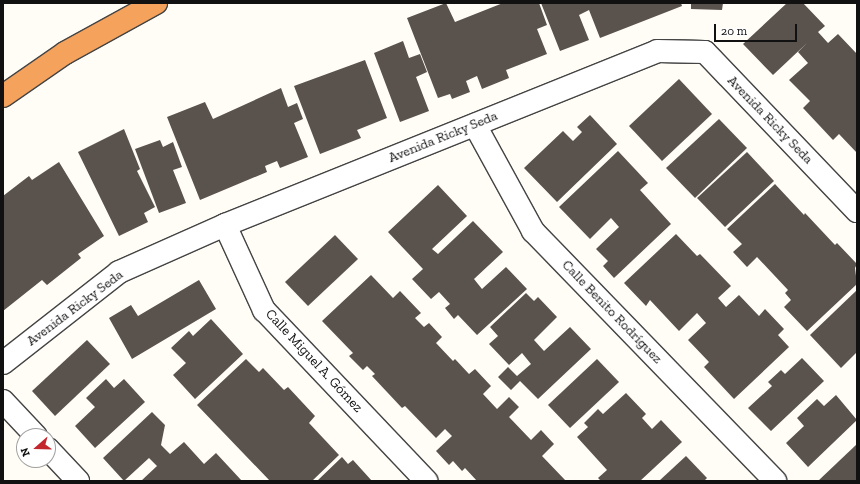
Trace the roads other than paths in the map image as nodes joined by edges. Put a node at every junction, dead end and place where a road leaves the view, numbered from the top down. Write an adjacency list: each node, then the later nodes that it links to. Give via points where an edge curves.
1 (156, 3): 2 (highway, via 65,53)
2 (3, 96)
3 (475, 125): 4 (street, Avenida Ricky Seda, via 657,51 704,52); 5 (street, Avenida Ricky Seda); 12 (street, Calle Benito Rodríguez, via 533,231)
4 (857, 211)
5 (225, 225): 6 (street, Avenida Ricky Seda, via 119,272); 11 (street, Calle Miguel A. Gómez, via 264,310)
6 (3, 362)
7 (3, 401): 8 (street)
8 (28, 428)
9 (56, 458): 10 (street)
10 (78, 481)
11 (426, 481)
12 (775, 481)

